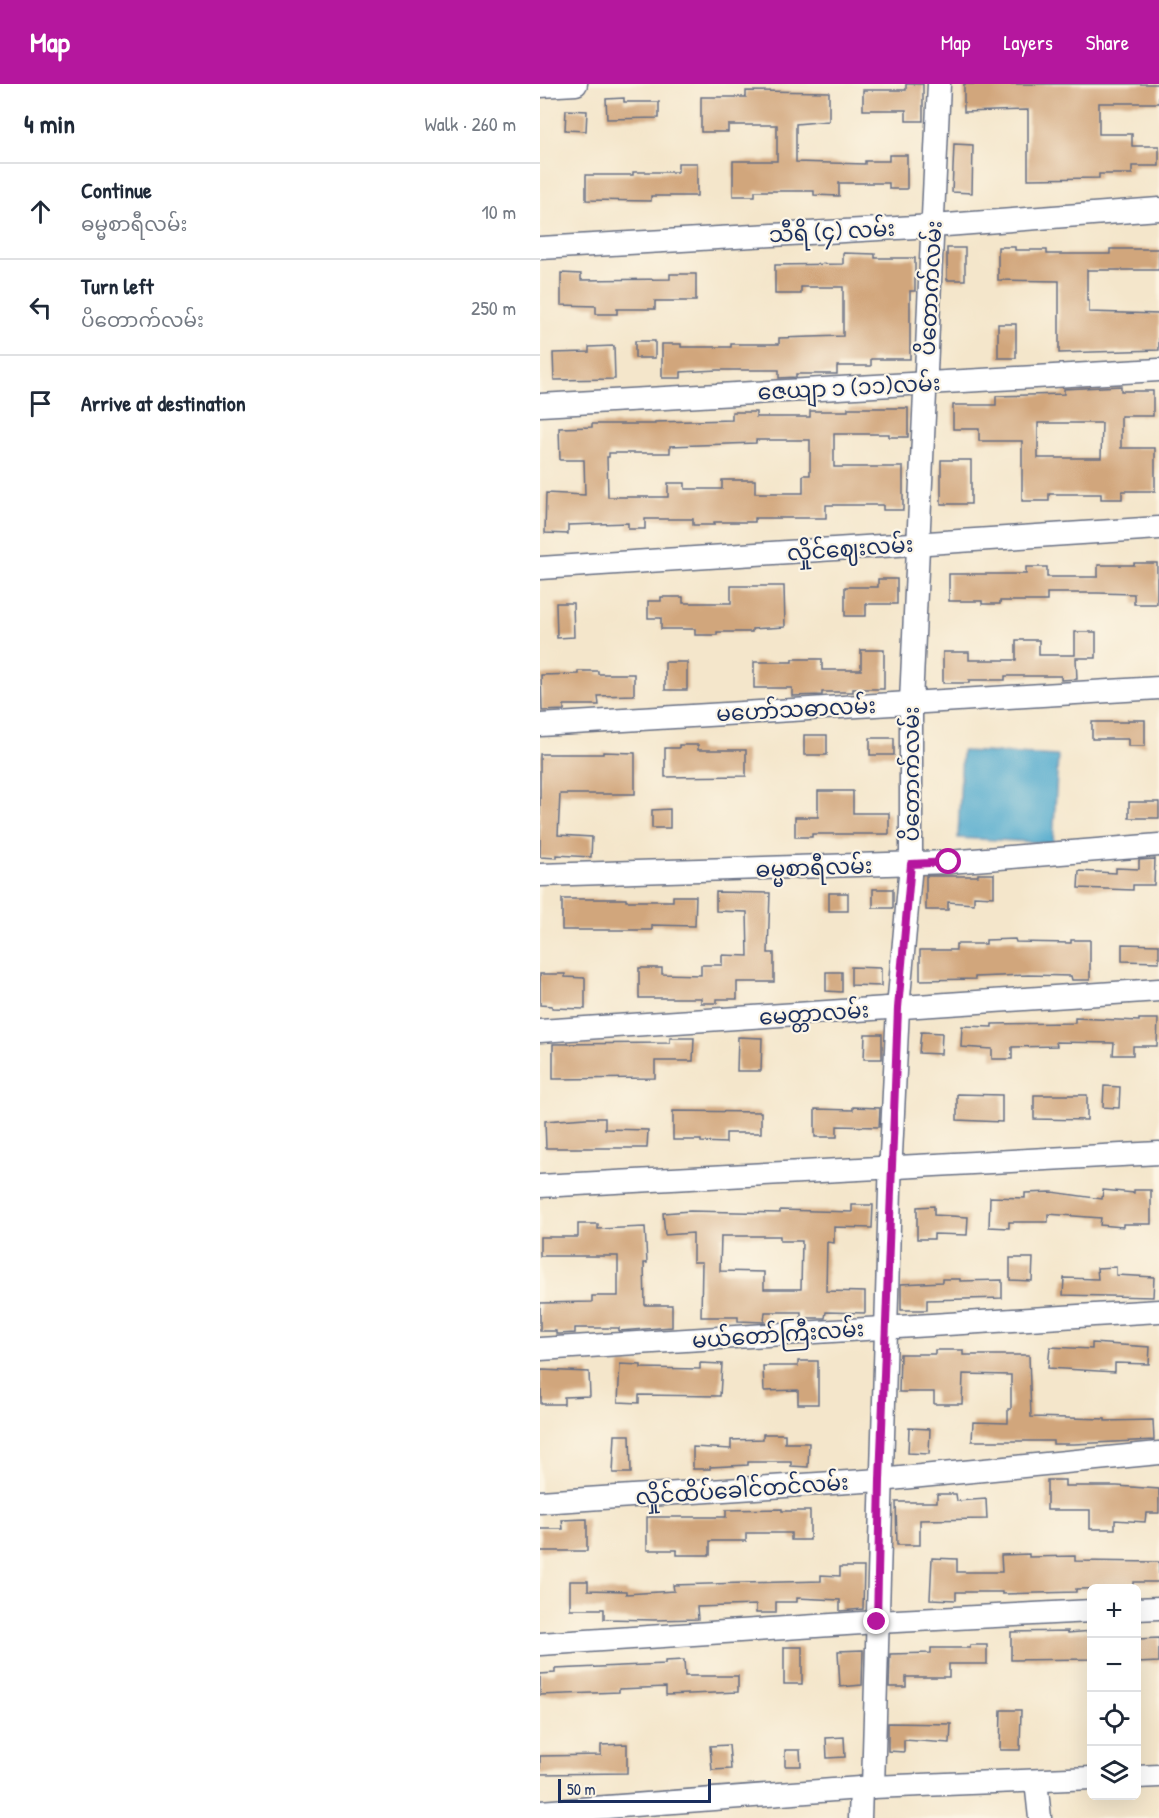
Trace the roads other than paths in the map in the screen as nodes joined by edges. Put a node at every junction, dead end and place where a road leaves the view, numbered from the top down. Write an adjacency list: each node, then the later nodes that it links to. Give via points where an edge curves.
1 (576, 84): 3 (street)
2 (939, 84): 5 (street, ပိတောက်လမ်း)
3 (541, 91)
4 (1159, 209): 5 (street, သီရိ (၄) လမ်း)
5 (933, 226): 6 (street, သီရိ (၄) လမ်း); 8 (street, ပိတောက်လမ်း)
6 (540, 248)
7 (1159, 370): 8 (street, ဇေယျာ ၁ (၁၁)လမ်း)
8 (925, 382): 9 (street, ဇေယျာ ၁ (၁၁)လမ်း); 11 (street, ပိတောက်လမ်း)
9 (540, 405)
10 (1159, 528): 11 (street, လှိုင်ဈေးလမ်း)
11 (918, 543): 12 (street, လှိုင်ဈေးလမ်း); 14 (street, ပိတောက်လမ်း)
12 (540, 568)
13 (1159, 688): 14 (street, မဟော်သဓာလမ်း)
14 (911, 702): 15 (street, မဟော်သဓာလမ်း); 17 (street, ပိတောက်လမ်း)
15 (540, 725)
16 (1159, 844): 17 (street, ဓမ္မစာရီလမ်း)
17 (911, 864): 18 (street, ဓမ္မစာရီလမ်း); 20 (street, ပိတောက်လမ်း)
18 (540, 875)
19 (1159, 990): 20 (street, မေတ္တာလမ်း)
20 (898, 1008): 21 (street, မေတ္တာလမ်း); 23 (street, ပိတောက်လမ်း)
21 (540, 1031)
22 (1159, 1153): 23 (street)
23 (891, 1167): 24 (street); 26 (street, ပိတောက်လမ်း)
24 (540, 1186)
25 (1159, 1311): 26 (street, မယ်တော်ကြီးလမ်း)
26 (886, 1327): 27 (street, မယ်တော်ကြီးလမ်း); 29 (street, ပိတောက်လမ်း)
27 (540, 1349)
28 (1159, 1453): 29 (street, လှိုင်ထိပ်ခေါင်တင်လမ်း)
29 (880, 1480): 30 (street, လှိုင်ထိပ်ခေါင်တင်လမ်း); 34 (street, ပိတောက်လမ်း)
30 (540, 1502)
31 (1159, 1608): 32 (street)
32 (1141, 1609)
33 (1087, 1611): 34 (street)
34 (877, 1622): 35 (street); 40 (street, ပိတောက်လမ်း)
35 (540, 1644)
36 (1159, 1776): 37 (street)
37 (1141, 1777)
38 (1087, 1778): 39 (street)
39 (1036, 1781): 40 (street); 43 (street)
40 (867, 1788): 41 (street); 42 (street, ပိတောက်လမ်း)
41 (540, 1812)
42 (860, 1818)
43 (1040, 1818)

